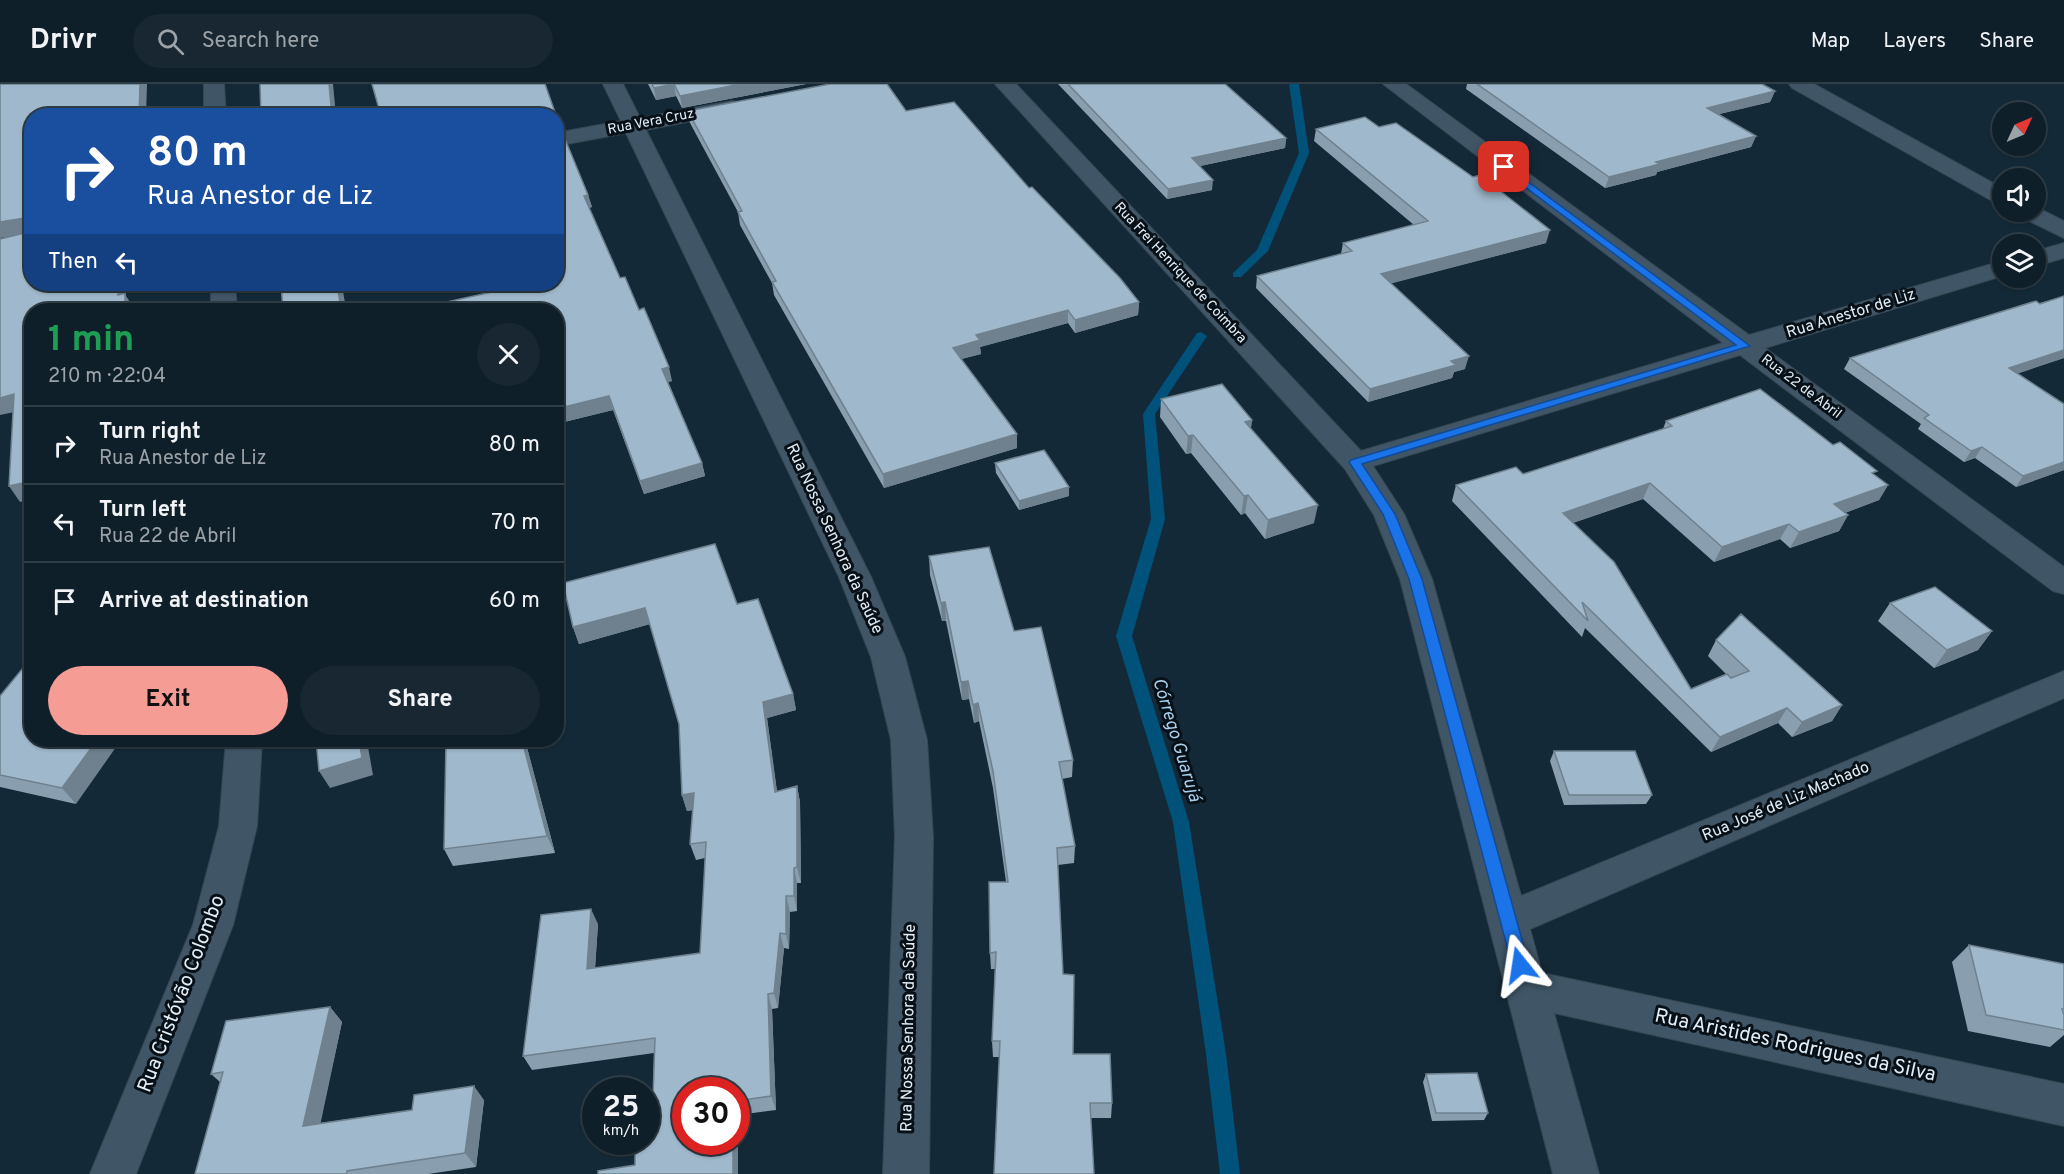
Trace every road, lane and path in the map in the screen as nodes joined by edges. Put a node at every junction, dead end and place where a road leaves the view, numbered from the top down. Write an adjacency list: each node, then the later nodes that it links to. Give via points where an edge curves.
1 (214, 84): 7 (street)
2 (613, 84): 8 (street, Rua Nossa Senhora da Saúde)
3 (1005, 84): 17 (street, Rua Frei Henrique de Coimbra)
4 (1393, 84): 16 (street, Rua 22 de Abril)
5 (1799, 84): 10 (street)
6 (748, 104): 8 (street, Rua Vera Cruz)
7 (215, 108)
8 (634, 126): 9 (street, Rua Vera Cruz); 25 (street, Rua Nossa Senhora da Saúde, via 855,577 888,657 909,741 914,837)
9 (564, 139)
10 (1992, 191)
11 (2046, 221): 12 (street)
12 (2064, 231)
13 (2064, 250): 14 (street)
14 (2046, 256)
15 (1992, 271): 16 (street, Rua Anestor de Liz)
16 (1745, 346): 17 (street, Rua Anestor de Liz); 18 (street, Rua 22 de Abril)
17 (1355, 462): 21 (street, Rua Frei Henrique de Coimbra, via 1389,514 1416,579)
18 (2064, 584)
19 (2064, 684): 21 (street, Rua José de Liz Machado)
20 (244, 747): 24 (street, Rua Cristóvão Colombo, via 238,826 213,925)
21 (1508, 920): 22 (street, Rua Frei Henrique de Coimbra)
22 (1526, 988): 23 (street, Rua Aristides Rodrigues da Silva); 26 (street, Rua Frei Henrique de Coimbra)
23 (2064, 1105)
24 (113, 1174)
25 (906, 1174)
26 (1576, 1174)

